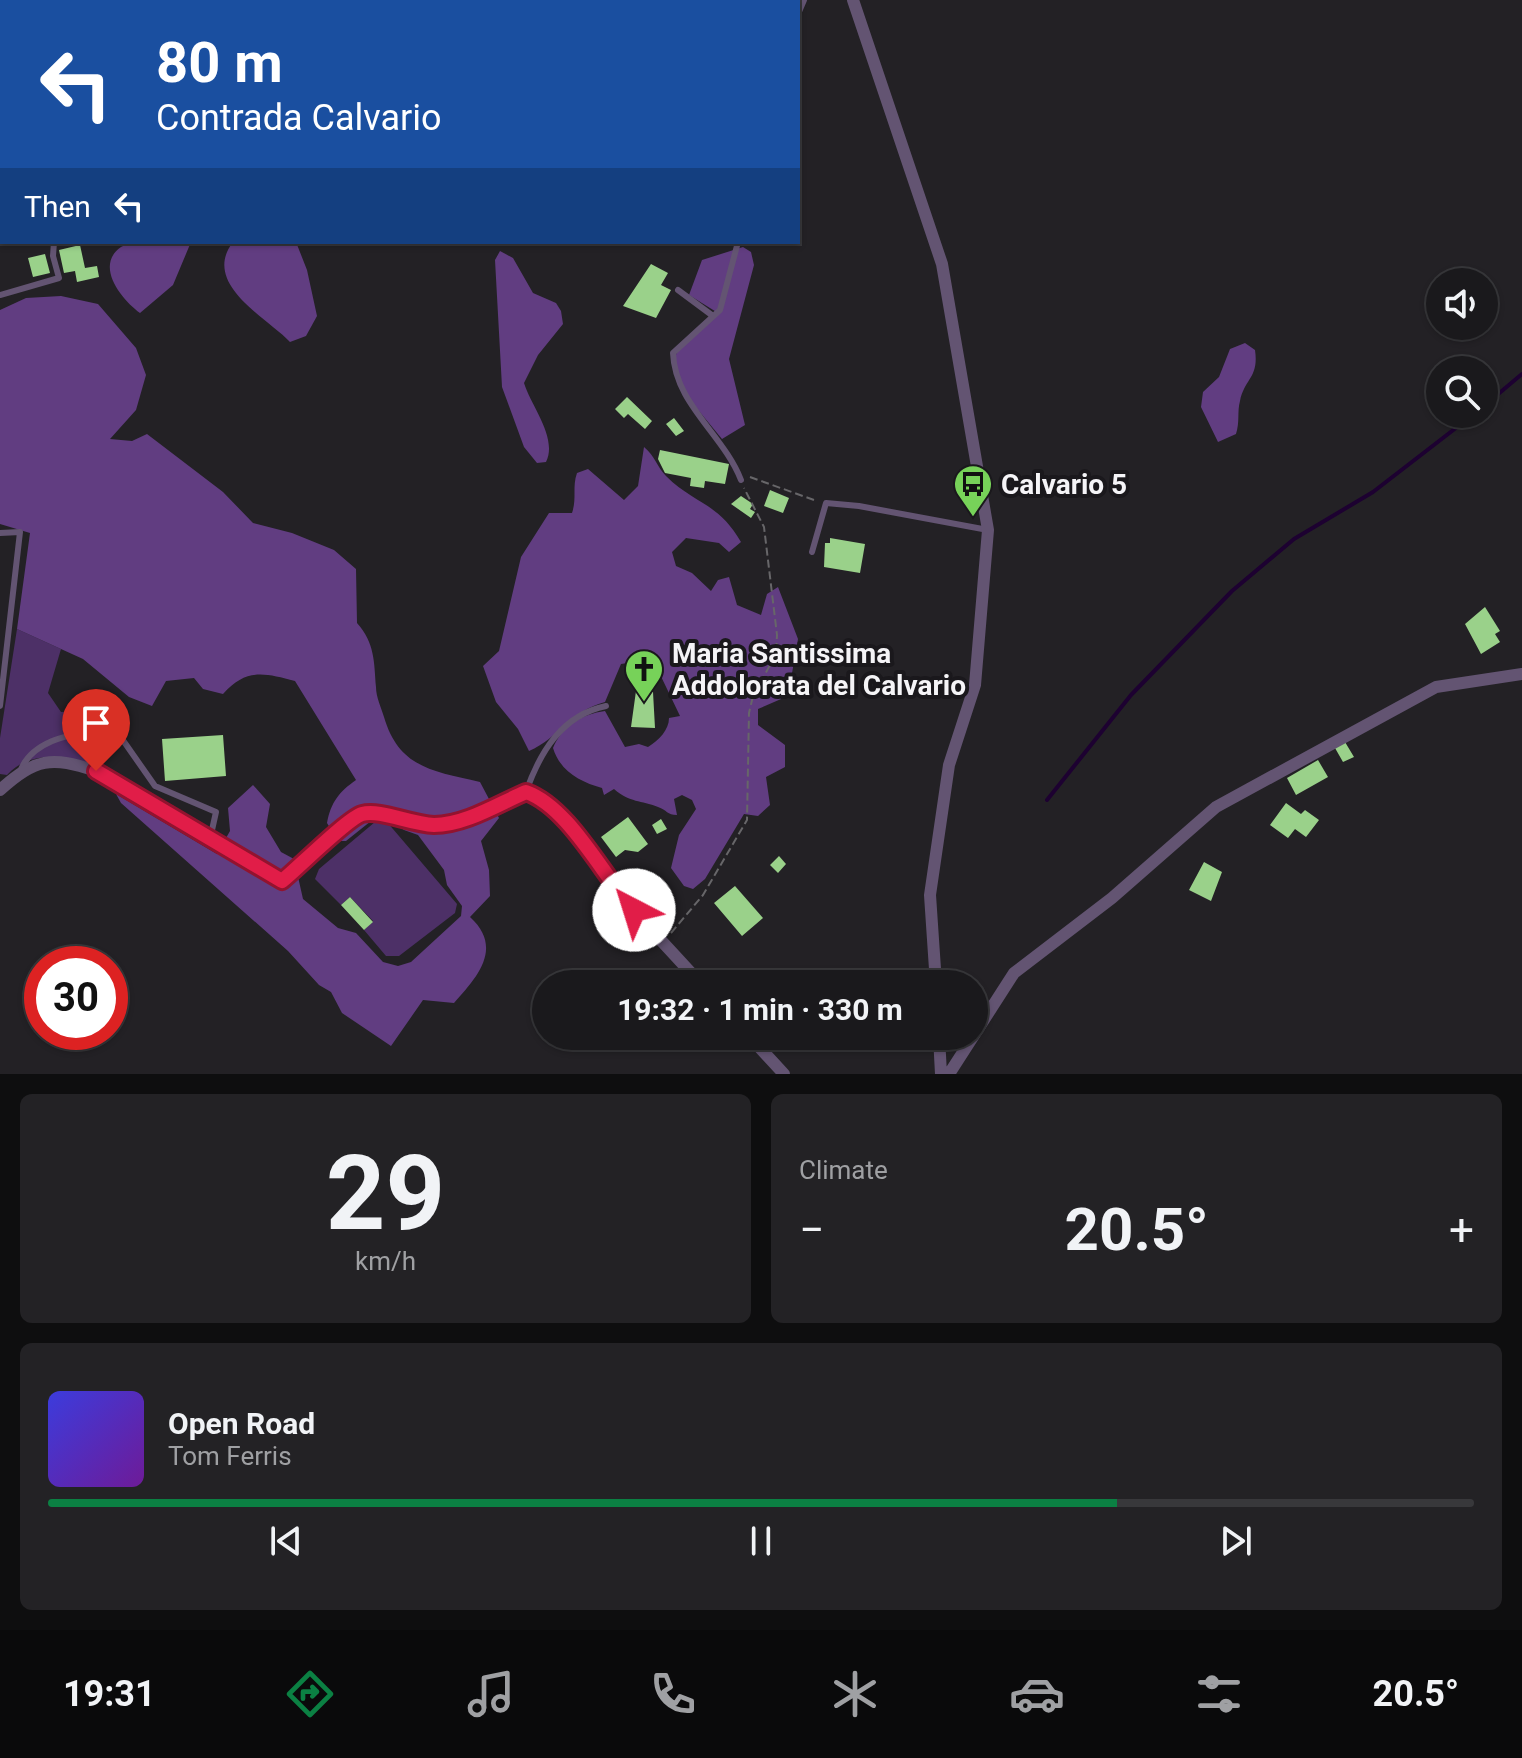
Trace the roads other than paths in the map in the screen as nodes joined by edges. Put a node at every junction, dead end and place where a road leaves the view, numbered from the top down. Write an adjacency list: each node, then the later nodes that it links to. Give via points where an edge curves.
1 (853, 0): 8 (street, via 942,264)
2 (54, 244): 5 (lane, via 59,278)
3 (737, 244): 6 (lane, via 720,310)
4 (678, 290): 6 (lane)
5 (0, 295)
6 (713, 316): 7 (lane, via 673,353 674,373 682,393 732,458)
7 (741, 480)
8 (988, 530): 10 (lane, via 826,503); 19 (street, via 975,685 949,765 930,895)
9 (0, 533): 12 (lane, via 20,532)
10 (812, 552)
11 (1522, 674): 24 (street, via 1436,687 1216,807 1112,898 1014,973)
12 (0, 706)
13 (606, 706): 16 (lane, via 586,710 555,734)
14 (20, 772): 15 (street); 17 (street, via 36,763 64,760 96,771); 17 (lane, via 41,745 113,726 155,786 216,812)
15 (0, 790)
16 (526, 792): 17 (street, via 446,824 401,822 379,811 359,814 282,881); 18 (street, via 544,798)
17 (210, 839)
18 (688, 970)
19 (935, 970)
20 (762, 1050): 22 (street)
21 (940, 1050): 23 (street)
22 (784, 1074)
23 (941, 1074)
24 (949, 1074)

